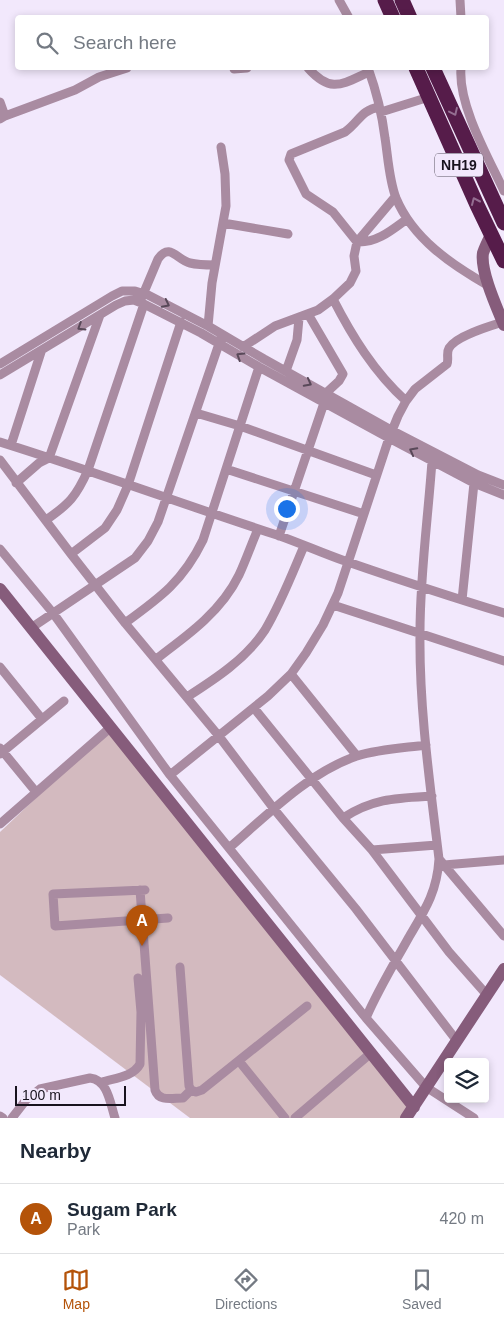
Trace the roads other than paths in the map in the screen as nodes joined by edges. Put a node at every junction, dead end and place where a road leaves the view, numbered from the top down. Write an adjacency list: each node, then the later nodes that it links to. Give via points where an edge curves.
1 (339, 0): 5 (street)
2 (385, 0): 6 (highway)
3 (402, 0): 7 (highway)
4 (460, 0): 8 (street)
5 (346, 15)
6 (392, 15)
7 (409, 15)
8 (461, 15)
9 (120, 70): 18 (street)
10 (310, 70): 11 (street, via 333,85 343,84)
11 (368, 70): 17 (street)
12 (417, 70): 15 (highway, NH19)
13 (434, 70): 24 (highway, NH19, one-way to 24)
14 (461, 70): 20 (street, via 464,99)
15 (429, 97): 17 (street); 26 (highway, NH19, one-way to 15)
16 (0, 102): 18 (street)
17 (380, 110): 21 (street); 27 (street, via 365,111 345,132 295,152 289,160 306,194 333,212)
18 (2, 118)
19 (221, 147): 23 (street, via 227,190)
20 (504, 191)
21 (395, 197): 22 (street); 27 (street)
22 (407, 219): 27 (street, via 382,236); 30 (street, via 417,233 444,257)
23 (223, 223): 25 (street); 29 (street)
24 (504, 223)
25 (288, 234)
26 (491, 235): 28 (highway, NH19); 30 (street, via 483,261)
27 (358, 242): 31 (street, via 354,277)
28 (504, 261)
29 (215, 265): 32 (street, via 190,263 166,252 158,259); 38 (street)
30 (489, 286): 37 (street)
31 (333, 298): 33 (street); 47 (street, via 364,353)
32 (142, 300): 34 (street, via 125,300); 36 (street); 38 (street, one-way to 38); 42 (street, via 136,291 122,291); 59 (street)
33 (308, 314): 35 (street); 46 (street, via 343,374)
34 (100, 315): 41 (street, one-way to 41); 55 (street)
35 (299, 318): 40 (street, via 276,326); 44 (street, via 297,340)
36 (180, 322): 39 (street); 63 (street)
37 (503, 324): 47 (street, via 476,331 453,344 448,349 447,364 415,389)
38 (208, 326): 39 (street)
39 (220, 339): 40 (street); 43 (street, one-way to 39); 49 (street)
40 (243, 347): 44 (street)
41 (41, 352): 45 (street); 53 (street)
42 (0, 364)
43 (259, 367): 48 (street); 50 (street)
44 (286, 371): 46 (street, one-way to 46)
45 (0, 375)
46 (326, 393): 51 (street)
47 (406, 401): 51 (street)
48 (324, 402): 51 (street); 54 (street)
49 (196, 413): 50 (street); 67 (street)
50 (240, 426): 54 (street); 58 (street)
51 (390, 434): 57 (street, one-way to 51); 60 (street); 61 (street)
52 (0, 442): 53 (street)
53 (11, 445): 55 (street)
54 (308, 450): 60 (street); 65 (street)
55 (49, 458): 59 (street); 62 (street)
56 (0, 460): 62 (street)
57 (432, 461): 61 (street); 78 (street)
58 (226, 469): 65 (street); 68 (street)
59 (88, 470): 63 (street); 70 (street, via 74,498)
60 (376, 475): 69 (street)
61 (476, 479): 64 (street); 66 (street); 80 (street)
62 (16, 483): 70 (street)
63 (128, 485): 67 (street); 75 (street, via 105,528)
64 (504, 485)
65 (295, 490): 69 (street); 72 (street)
66 (504, 495)
67 (166, 498): 68 (street); 77 (street, via 152,534 134,558)
68 (212, 513): 71 (street); 85 (street, via 193,561 175,584)
69 (364, 514): 76 (street)
70 (46, 520): 75 (street)
71 (258, 529): 72 (street); 88 (street, via 238,577 223,600 205,621)
72 (279, 536): 73 (street)
73 (304, 546): 76 (street); 92 (street, via 282,600 264,631 241,658)
74 (0, 549): 83 (street)
75 (70, 554): 77 (street)
76 (348, 562): 78 (street); 82 (street)
77 (95, 584): 83 (street); 85 (street)
78 (421, 586): 80 (street); 87 (street)
79 (0, 588): 81 (street)
80 (462, 600): 84 (street)
81 (4, 603): 86 (street)
82 (333, 605): 87 (street); 91 (street)
83 (53, 613): 86 (street); 101 (street)
84 (504, 613)
85 (125, 623): 88 (street)
86 (31, 628): 96 (street)
87 (420, 632): 89 (street); 98 (street)
88 (156, 659): 92 (street)
89 (504, 661)
90 (0, 667): 95 (street)
91 (291, 674): 94 (street); 100 (street)
92 (187, 697): 97 (street)
93 (64, 701): 95 (street)
94 (254, 708): 97 (street); 102 (street)
95 (42, 719): 99 (street)
96 (111, 728): 103 (street); 125 (street)
97 (218, 735): 101 (street); 105 (street)
98 (426, 745): 100 (street); 104 (street)
99 (1, 751): 103 (street)
100 (357, 756): 102 (street)
101 (170, 775): 109 (street)
102 (312, 779): 105 (street); 106 (street)
103 (36, 792): 107 (street)
104 (432, 796): 106 (street, via 379,801); 108 (street)
105 (274, 809): 109 (street); 117 (street)
106 (344, 818): 110 (street)
107 (0, 824)
108 (437, 844): 110 (street); 112 (street)
109 (228, 848): 123 (street)
110 (372, 850): 113 (street)
111 (504, 860): 112 (street)
112 (441, 862): 113 (street, via 433,895); 116 (street)
113 (422, 916): 117 (street); 121 (street)
114 (168, 918): 115 (street)
115 (142, 920): 115 (street, via 54,926 53,894 143,890); 129 (street, via 155,1090 161,1098 183,1098)
116 (504, 936)
117 (395, 962): 123 (street); 124 (street)
118 (180, 967): 129 (street)
119 (504, 969): 121 (street)
120 (138, 978): 127 (street, via 140,1064 131,1074)
121 (487, 995): 124 (street)
122 (307, 1006): 126 (street)
123 (366, 1018): 128 (street)
124 (457, 1041): 128 (street)
125 (371, 1053): 130 (street); 134 (street)
126 (239, 1060): 129 (street, via 202,1090); 133 (street)
127 (102, 1082): 131 (street, via 90,1078 40,1089); 132 (street)
128 (426, 1087): 130 (street); 136 (street)
129 (191, 1090)
130 (414, 1107): 135 (street)
131 (12, 1118)
132 (115, 1118)
133 (286, 1118)
134 (295, 1118)
135 (406, 1118)
136 (474, 1118)

